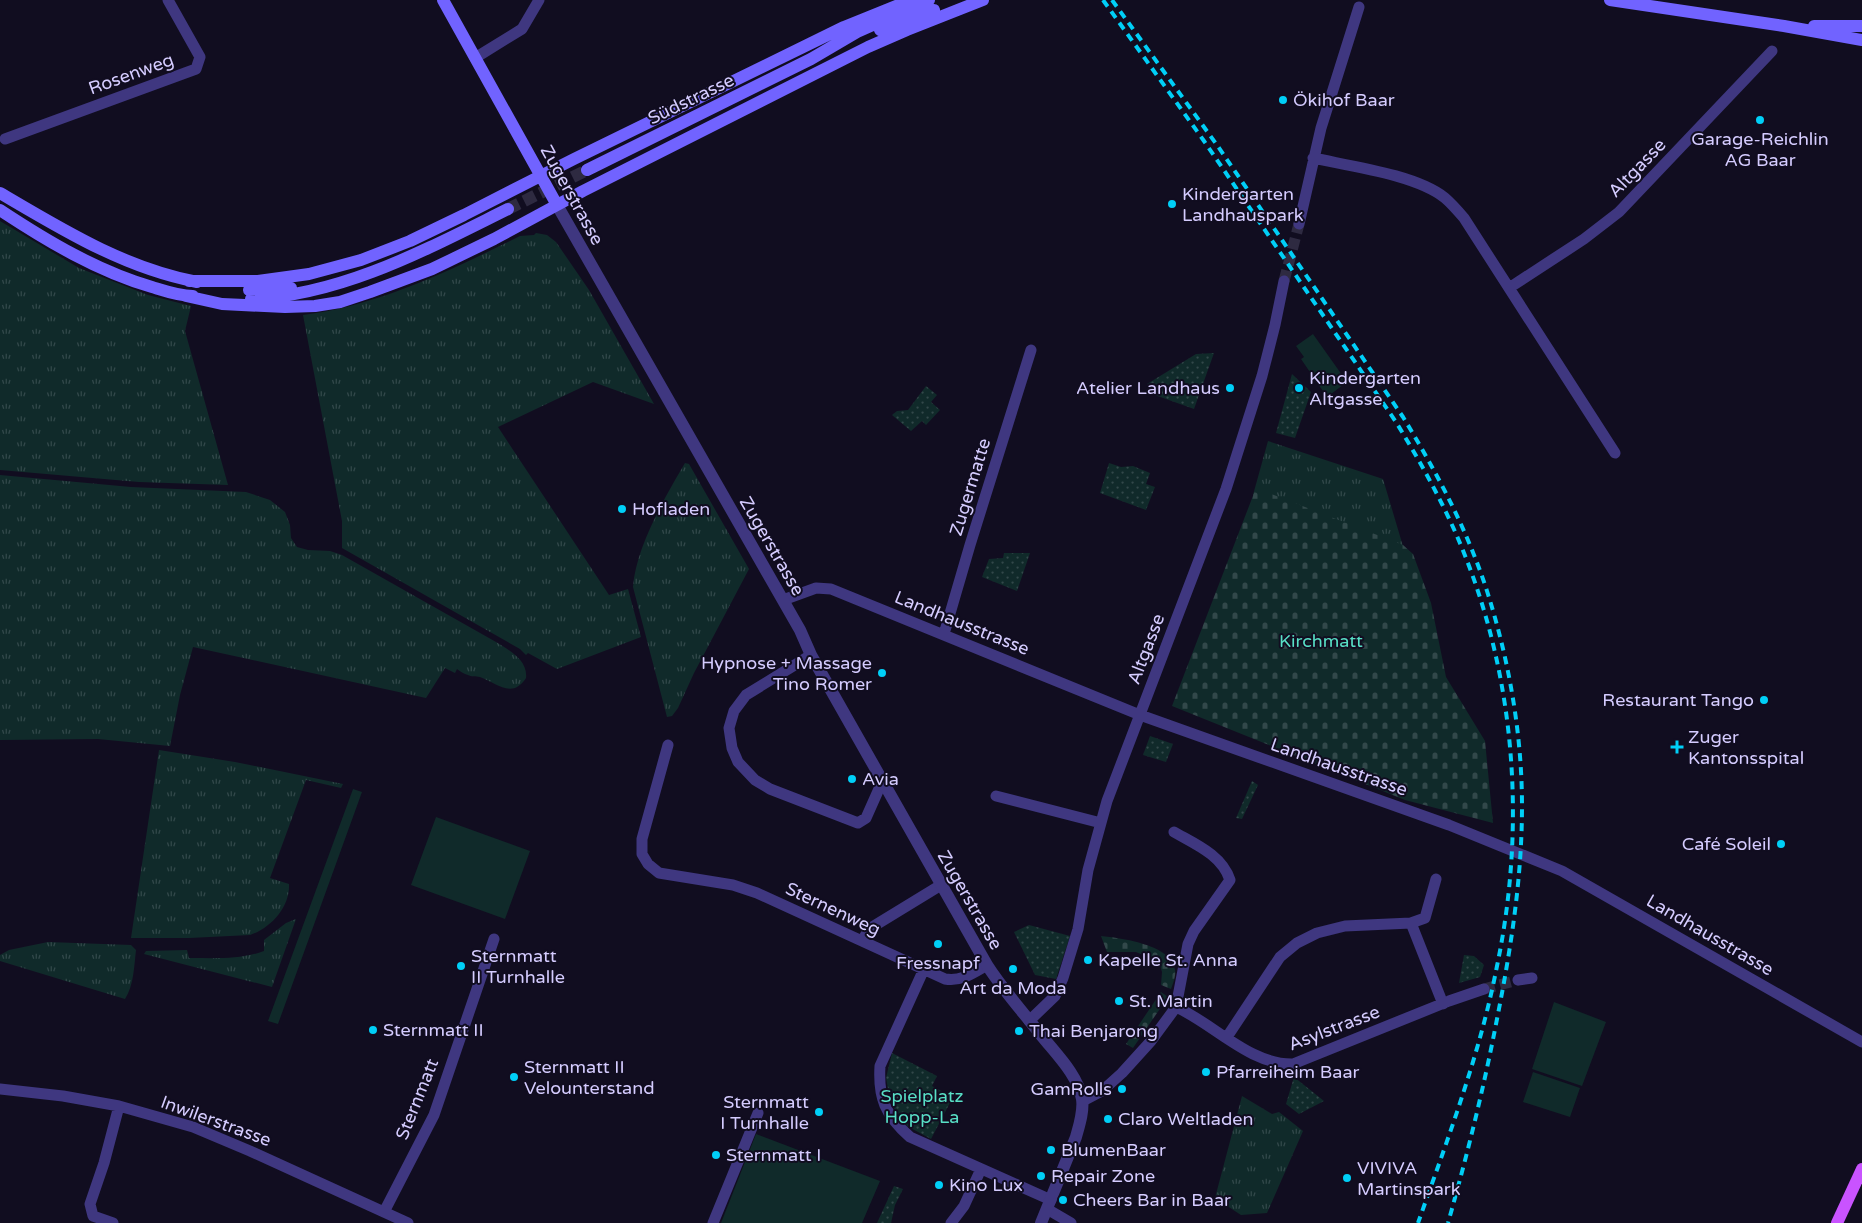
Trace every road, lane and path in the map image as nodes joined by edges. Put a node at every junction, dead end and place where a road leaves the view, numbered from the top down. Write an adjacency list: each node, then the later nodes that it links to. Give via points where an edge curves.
1 (168, 0): 16 (street, Rosenweg, via 200,57 196,69)
2 (444, 0): 14 (main road, Zugerstrasse)
3 (539, 0): 14 (street, via 522,29)
4 (910, 0): 19 (main road, via 835,31)
5 (929, 0): 15 (main road, Südstrasse, via 857,32)
6 (970, 0): 15 (main road, Südstrasse, via 897,24)
7 (983, 0): 21 (main road, via 868,47)
8 (1610, 0): 10 (main road)
9 (1359, 7): 17 (street)
10 (1784, 26): 11 (main road); 12 (main road)
11 (1862, 26)
12 (1862, 40)
13 (1772, 51): 30 (street, Altgasse, via 1619,212 1584,240)
14 (475, 58): 19 (main road, Zugerstrasse)
15 (811, 59): 18 (main road, Südstrasse)
16 (5, 139)
17 (1313, 158): 26 (street); 30 (street, via 1406,179 1444,198 1464,218)
18 (587, 170)
19 (541, 176): 21 (main road, Zugerstrasse); 27 (main road, via 410,241 361,260 308,274 258,281)
20 (0, 193): 27 (main road, via 106,252)
21 (557, 205): 31 (main road, via 432,268 340,302 315,306 253,306 222,304); 34 (street, Zugerstrasse)
22 (508, 209): 29 (main road, via 406,258)
23 (0, 210): 25 (main road)
24 (0, 214): 25 (main road)
25 (18, 222): 31 (main road, via 59,247 115,274)
26 (1299, 224)
27 (189, 281): 29 (main road, via 250,290)
28 (1284, 281): 37 (street, Altgasse, via 1249,419)
29 (333, 284): 31 (main road, via 291,296 270,298)
30 (1509, 288): 33 (street)
31 (186, 296)
32 (1031, 350): 35 (street, Zugermatte)
33 (1615, 452)
34 (782, 600): 35 (street, Landhausstrasse, via 816,588 831,589); 36 (street, Zugerstrasse)
35 (944, 634): 37 (street, Landhausstrasse)
36 (811, 656): 39 (street, Zugerstrasse); 39 (street, via 746,695 734,711 729,728 738,762 755,780 770,789 858,823 866,818)
37 (1140, 715): 41 (street, Altgasse); 57 (street, Landhausstrasse, via 1478,835 1562,871)
38 (668, 745): 47 (street, Sternenweg, via 642,839 642,854 648,864 659,873 749,890)
39 (882, 782): 44 (street, Zugerstrasse)
40 (996, 796): 41 (street)
41 (1101, 823): 55 (street, Altgasse, via 1088,870 1078,929 1060,987 1046,1006)
42 (1174, 832): 54 (street, via 1203,848 1222,864 1230,880 1188,944)
43 (1436, 879): 45 (street, via 1425,918)
44 (941, 885): 47 (street, via 869,929); 48 (street, Zugerstrasse)
45 (1411, 923): 53 (street); 56 (street, via 1345,926 1317,933 1297,943 1280,957)
46 (494, 939): 65 (street, Sternmatt, via 434,1115)
47 (862, 941): 49 (street, Sternenweg)
48 (987, 965): 49 (street, Sternenweg, via 954,980); 55 (street, Zugerstrasse)
49 (924, 969): 62 (street, via 880,1066 879,1082 885,1108 895,1124 910,1137)
50 (1532, 978): 51 (street)
51 (1518, 980)
52 (1484, 989): 53 (street, Asylstrasse)
53 (1443, 1004): 56 (street, Asylstrasse, via 1293,1064 1261,1059)
54 (1176, 1007): 56 (street, Asylstrasse); 59 (street, via 1122,1073 1102,1091)
55 (1029, 1020): 59 (street, Zugerstrasse, via 1071,1073)
56 (1227, 1037)
57 (1862, 1042)
58 (0, 1089): 60 (street, Inwilerstrasse)
59 (1083, 1101): 64 (street, via 1076,1137)
60 (119, 1106): 65 (street, Inwilerstrasse, via 193,1127); 66 (street, via 90,1204 93,1216)
61 (758, 1113): 68 (street)
62 (981, 1169): 64 (street); 69 (street, via 964,1206)
63 (1862, 1169): 72 (main road)
64 (1049, 1205): 70 (street); 71 (street)
65 (384, 1216): 67 (street, Inwilerstrasse)
66 (112, 1223)
67 (408, 1223)
68 (713, 1223)
69 (951, 1223)
70 (1041, 1223)
71 (1071, 1223)
72 (1837, 1223)

